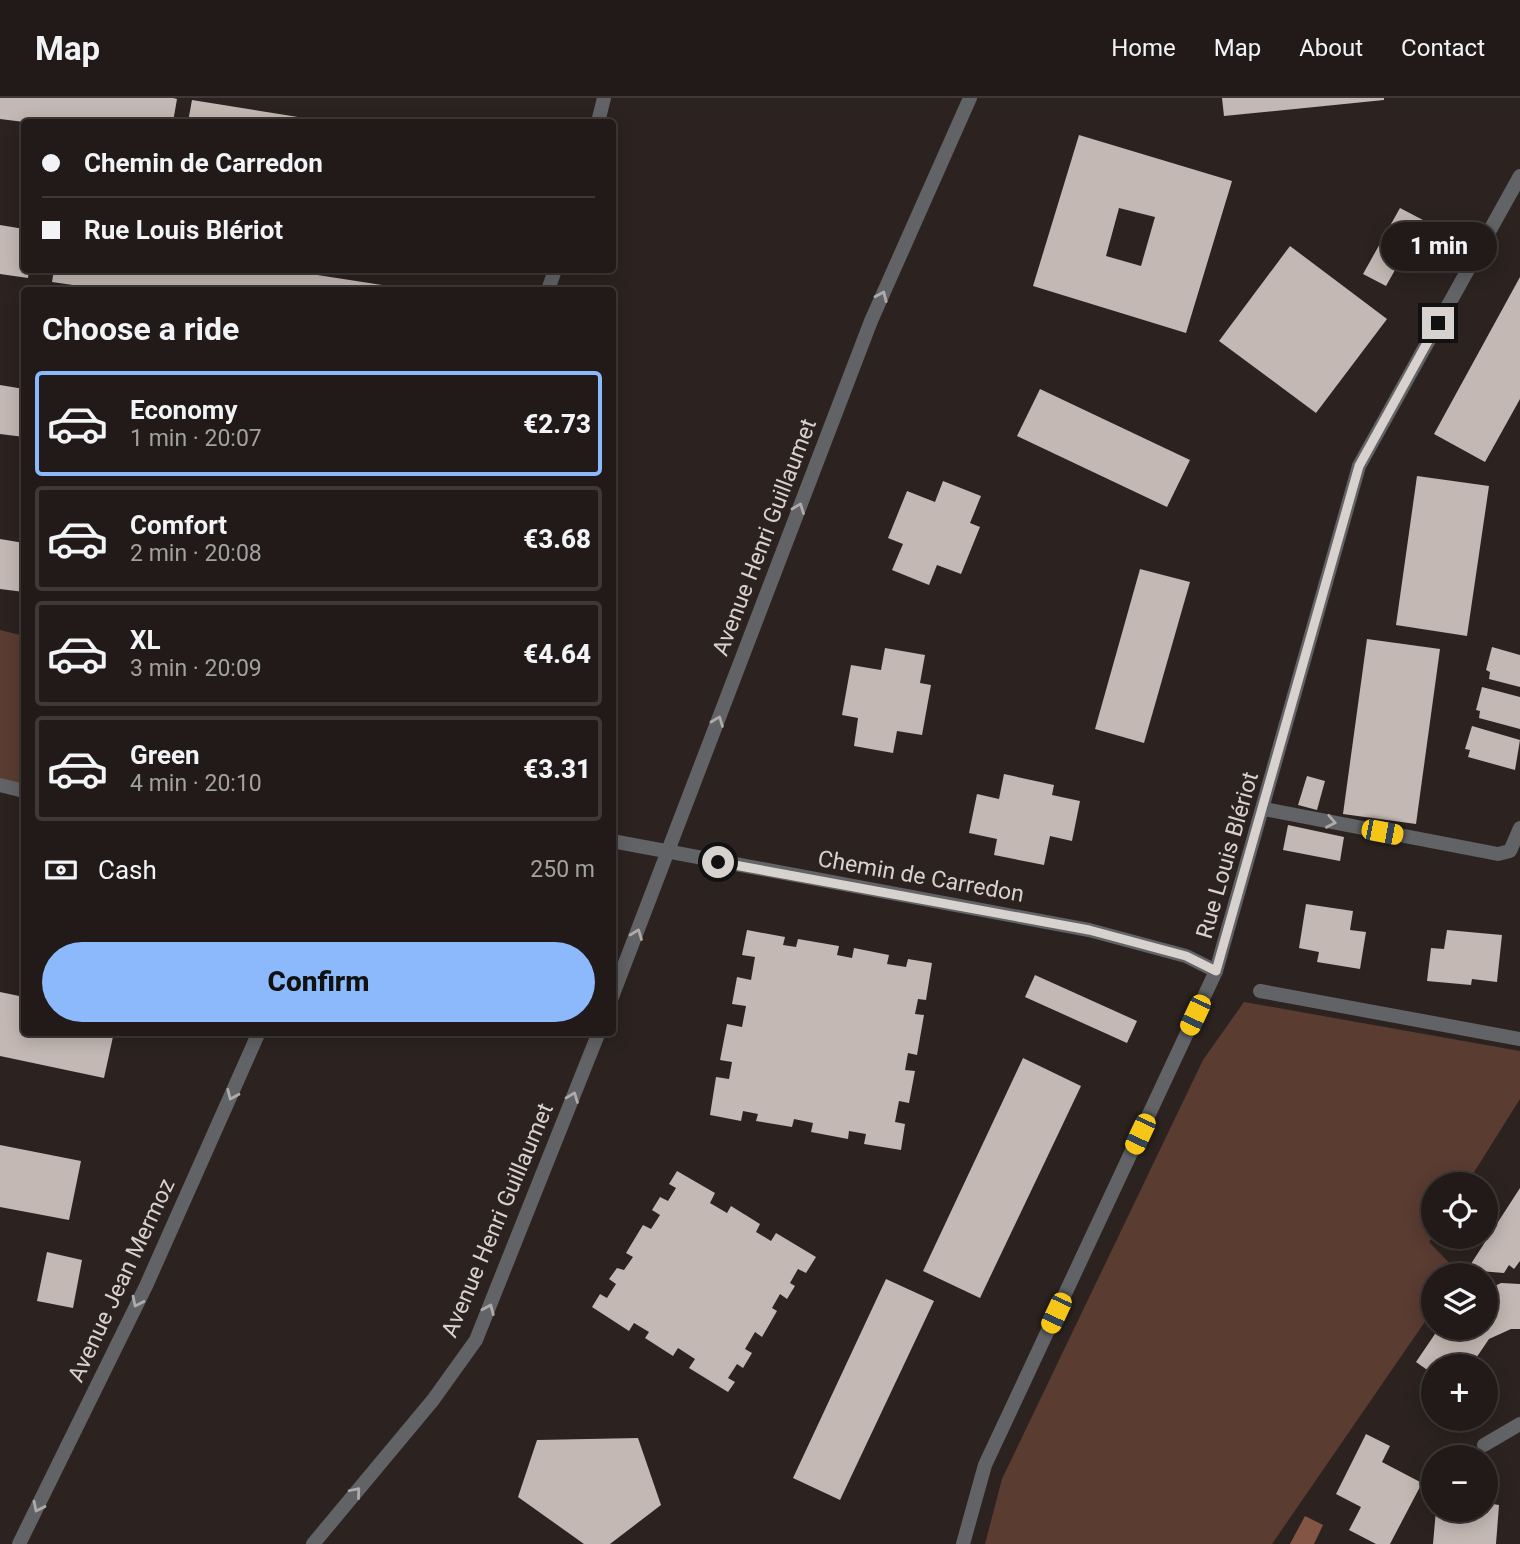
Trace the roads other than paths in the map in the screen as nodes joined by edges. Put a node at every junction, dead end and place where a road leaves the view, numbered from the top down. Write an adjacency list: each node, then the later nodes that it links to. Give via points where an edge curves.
1 (604, 98): 3 (street)
2 (970, 98): 11 (street, Avenue Henri Guillaumet, one-way to 2, via 871,321)
3 (599, 119)
4 (1520, 176): 5 (street, Rue Louis Blériot)
5 (1516, 192): 8 (street, Rue Louis Blériot, via 1359,466)
6 (0, 785): 7 (street)
7 (21, 790)
8 (1264, 809): 9 (street, one-way to 9, via 1498,855 1510,851); 12 (street, Rue Louis Blériot)
9 (1520, 828)
10 (616, 842): 11 (street, Chemin de Carredon)
11 (668, 851): 12 (street, Chemin de Carredon, via 1089,930 1186,956); 13 (street, Avenue Henri Guillaumet, one-way to 11)
12 (1216, 971): 22 (street, Rue Louis Blériot, via 985,1465)
13 (616, 987)
14 (1260, 991): 17 (street)
15 (257, 1036): 20 (street, Avenue Jean Mermoz, one-way to 20, via 146,1286)
16 (597, 1036): 21 (street, Avenue Henri Guillaumet, one-way to 16, via 433,1400 476,1340)
17 (1520, 1039)
18 (1520, 1424): 19 (street)
19 (1484, 1444)
20 (19, 1544)
21 (313, 1544)
22 (962, 1544)

